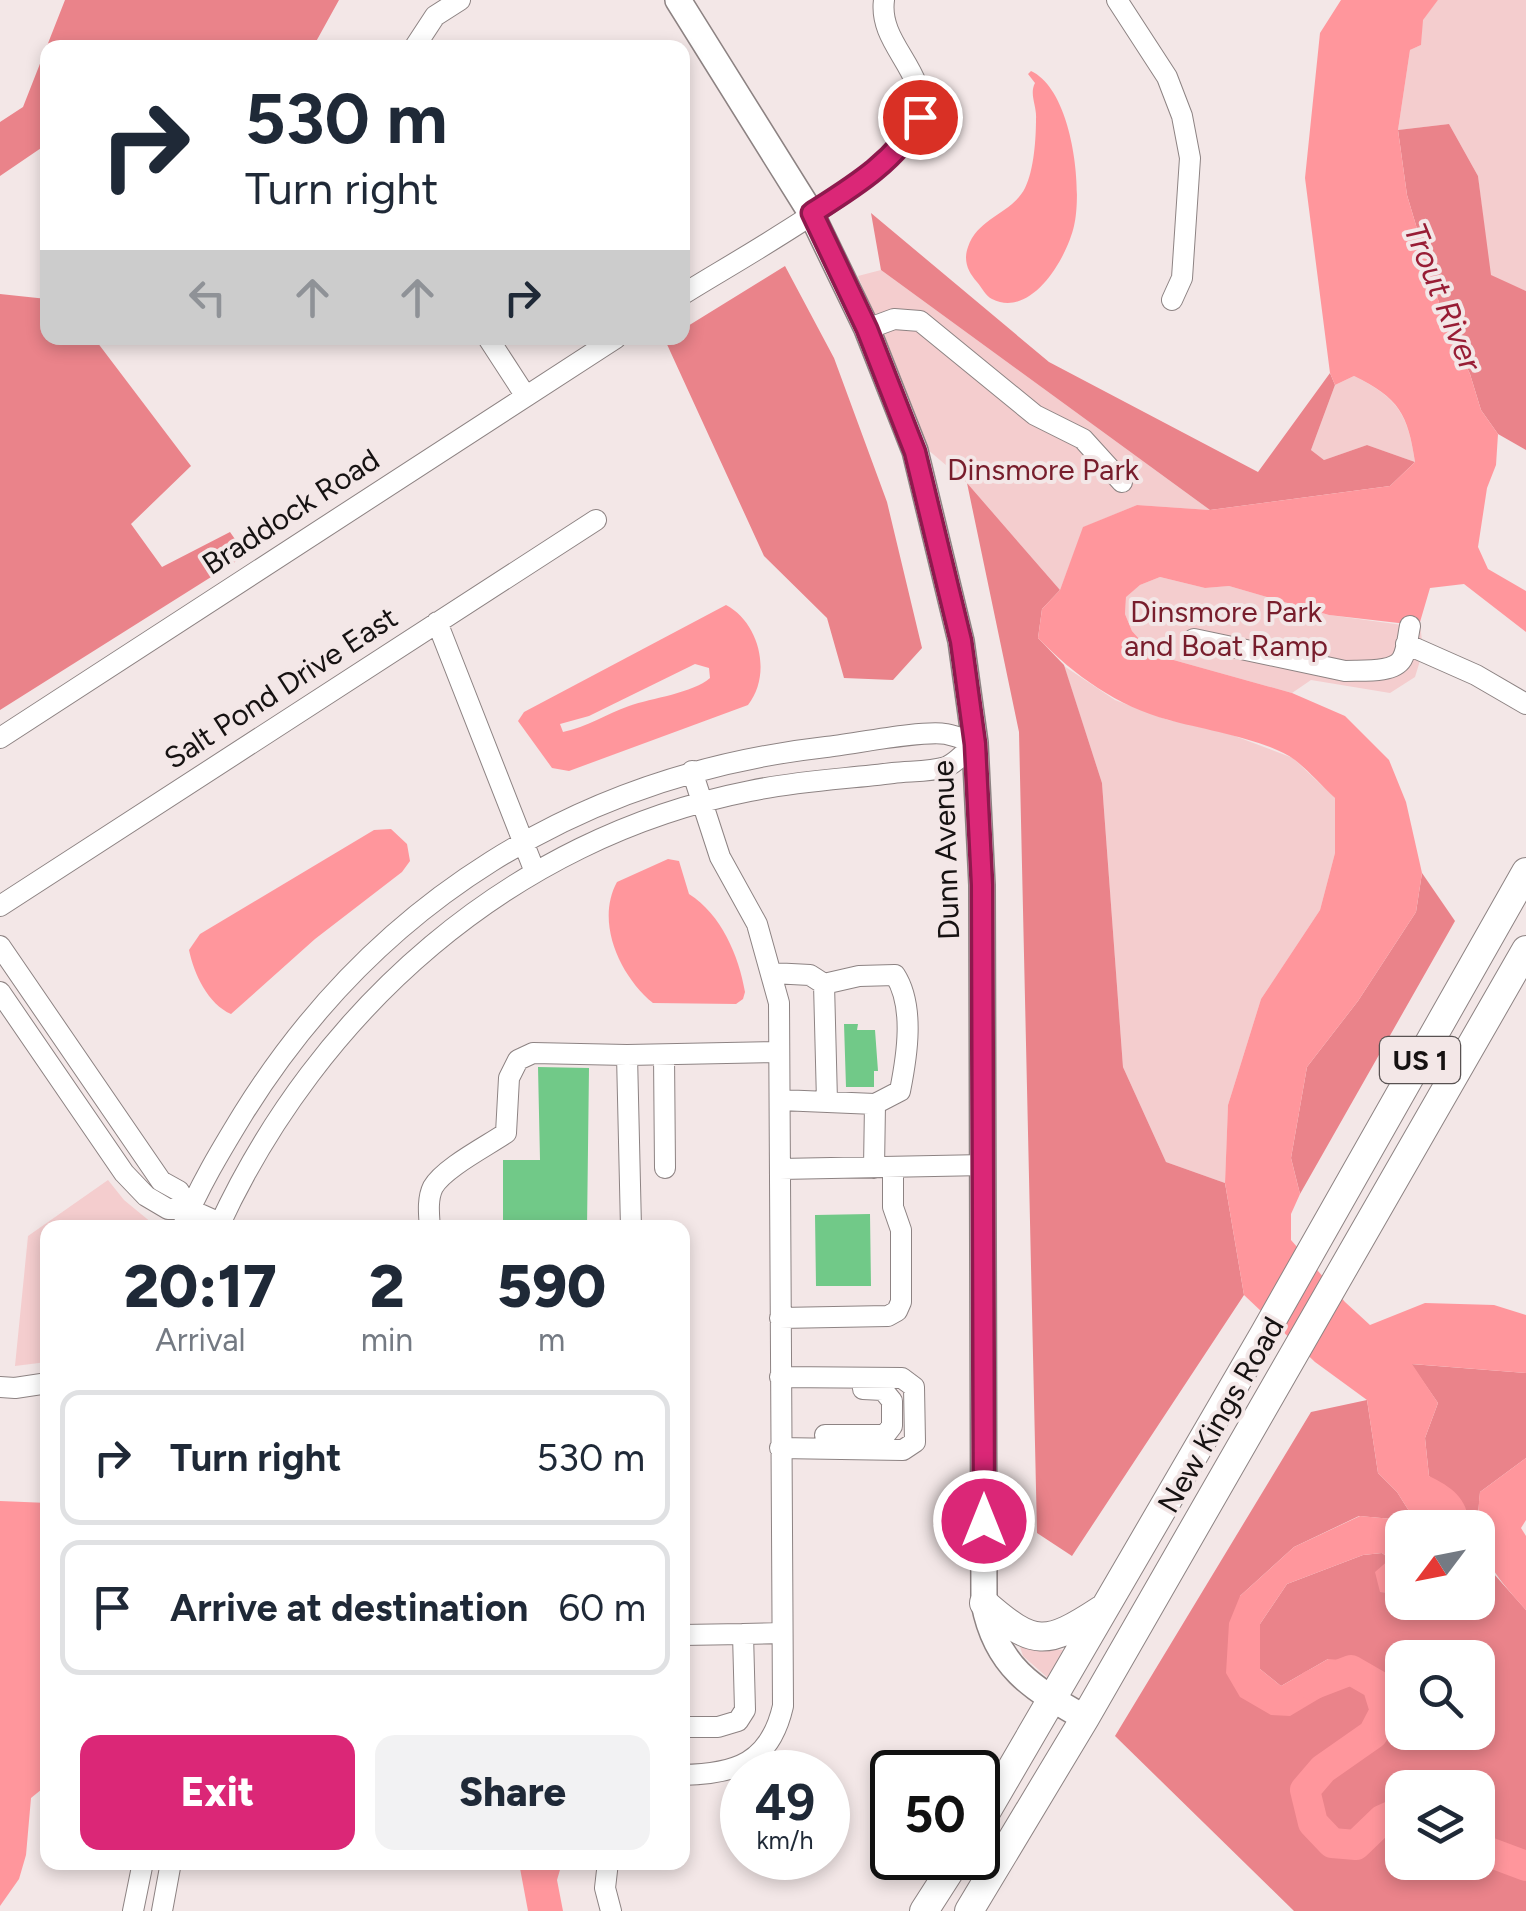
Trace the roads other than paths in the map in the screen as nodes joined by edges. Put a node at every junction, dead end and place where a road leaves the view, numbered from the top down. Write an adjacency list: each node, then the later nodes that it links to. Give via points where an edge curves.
1 (460, 0): 5 (street, via 435,16)
2 (678, 0): 6 (main road, Dunn Avenue)
3 (884, 0): 6 (street, via 888,34 916,78 920,117 892,155)
4 (1117, 0): 8 (street, via 1167,77 1190,158 1182,278)
5 (419, 40)
6 (812, 213): 7 (street); 9 (main road, Dunn Avenue)
7 (690, 290)
8 (1172, 300)
9 (867, 329): 13 (street, via 894,319 920,322 1035,414 1082,439); 19 (main road, Dunn Avenue, via 915,452 961,641)
10 (493, 345): 12 (street)
11 (605, 345): 12 (street, Braddock Road)
12 (526, 395): 18 (street, Braddock Road)
13 (1122, 482)
14 (596, 520): 15 (street, Salt Pond Drive East)
15 (437, 622): 22 (street); 25 (street, Salt Pond Drive East)
16 (1194, 639): 17 (street, via 1345,671 1393,666 1402,660 1408,635)
17 (1526, 704)
18 (0, 738)
19 (975, 744): 20 (street, via 944,734 770,753); 21 (street, via 948,766); 37 (main road, Dunn Avenue)
20 (692, 771): 21 (street); 22 (street, via 584,809)
21 (702, 801): 23 (street, via 618,830); 28 (street)
22 (522, 842): 23 (street); 41 (street, via 377,948 317,1012 267,1075)
23 (535, 872): 42 (street, via 424,952 332,1042 256,1151)
24 (1526, 872): 53 (highway, New Kings Road / US 1)
25 (0, 906)
26 (0, 946): 41 (street, via 160,1181 179,1192)
27 (1525, 954): 58 (highway, New Kings Road / US 1)
28 (772, 973): 29 (street, via 810,975); 31 (street)
29 (824, 984): 35 (street); 36 (street, via 896,975 906,991 900,1091)
30 (0, 992): 41 (street, via 124,1173 146,1196)
31 (780, 1052): 32 (street); 34 (street)
32 (664, 1054): 33 (street); 38 (street)
33 (627, 1055): 43 (street, via 533,1053 518,1060 509,1078 506,1133 442,1176 432,1189); 44 (street)
34 (780, 1100): 35 (street); 40 (street)
35 (827, 1100): 36 (street)
36 (875, 1104): 39 (street)
37 (984, 1166): 39 (street); 52 (main road, Dunn Avenue)
38 (665, 1168)
39 (883, 1168): 40 (street); 45 (street, via 901,1230 897,1311)
40 (780, 1169): 45 (street)
41 (186, 1218)
42 (222, 1220)
43 (429, 1220)
44 (631, 1220)
45 (780, 1318): 46 (street)
46 (780, 1377): 47 (street); 50 (street)
47 (812, 1377): 51 (street, via 820,1389 883,1390 894,1413 885,1435 824,1436); 51 (street, via 902,1378 914,1387 911,1448)
48 (40, 1384): 49 (street)
49 (0, 1387)
50 (780, 1448): 51 (street); 54 (street)
51 (815, 1448)
52 (984, 1603): 53 (highway, via 1026,1634 1047,1638); 57 (main road, Dunn Avenue, via 1010,1665)
53 (1106, 1606): 57 (highway, New Kings Road / US 1)
54 (782, 1633): 56 (street); 60 (street, via 782,1706 770,1742 736,1769)
55 (690, 1634): 56 (street)
56 (743, 1634): 59 (street, via 745,1710 738,1722)
57 (1052, 1700): 58 (main road, Dunn Avenue); 61 (highway, New Kings Road / US 1)
58 (1085, 1718): 70 (highway, New Kings Road / US 1)
59 (690, 1727)
60 (690, 1775)
61 (1000, 1789)
62 (141, 1870): 66 (street)
63 (170, 1870): 67 (street)
64 (607, 1870): 68 (street)
65 (944, 1880): 69 (highway)
66 (133, 1911)
67 (162, 1911)
68 (610, 1911)
69 (924, 1911)
70 (969, 1911)

